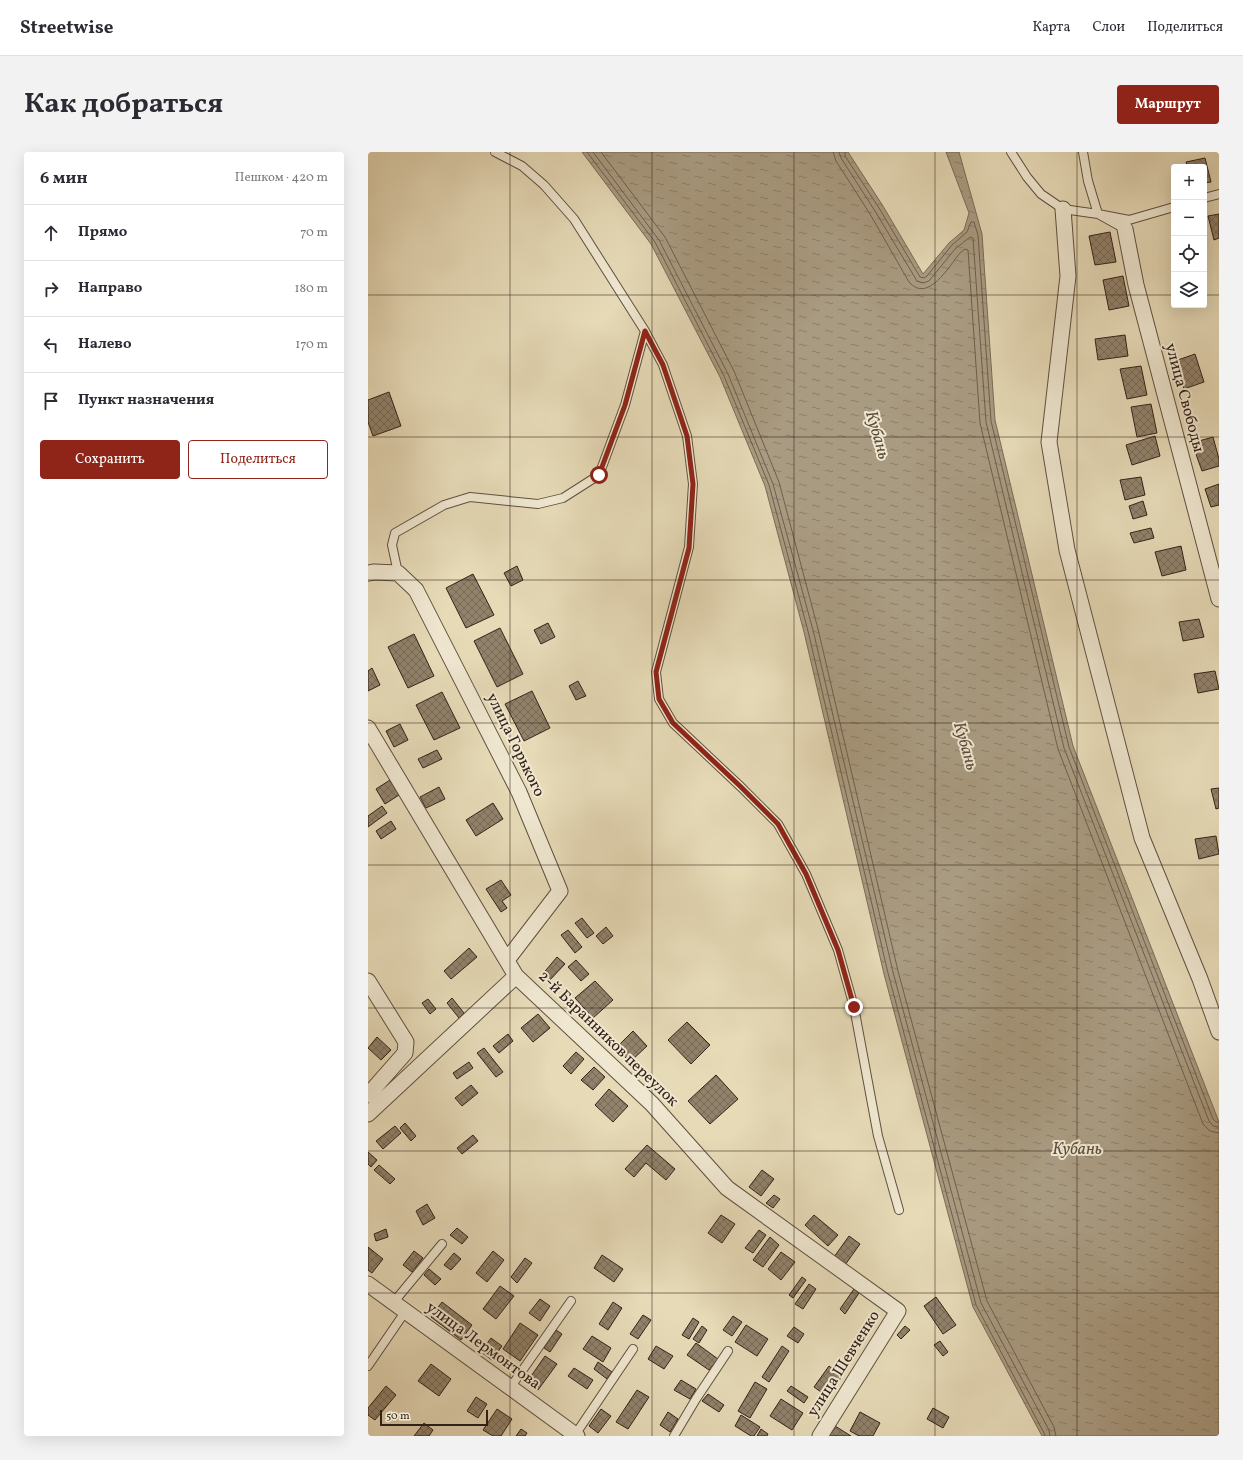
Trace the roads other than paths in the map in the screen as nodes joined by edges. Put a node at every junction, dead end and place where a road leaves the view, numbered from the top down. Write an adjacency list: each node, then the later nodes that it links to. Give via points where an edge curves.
1 (495, 152): 10 (lane, via 522,166 544,185 574,219)
2 (1011, 152): 7 (lane, via 1041,194)
3 (1083, 152): 8 (lane)
4 (1219, 194): 5 (lane)
5 (1207, 197)
6 (1171, 208): 8 (lane, via 1128,220)
7 (1062, 209): 8 (lane); 18 (street, via 1068,276 1049,442 1067,550 1142,838)
8 (1098, 214): 9 (lane)
9 (1125, 229): 13 (street, улица Свободы, via 1136,285)
10 (645, 331): 12 (lane, via 625,405 599,475 563,498 538,504 470,497 444,505 395,533 392,545); 21 (lane, via 663,365 687,436 693,484 689,548 656,672 659,699 673,723 778,824 806,874 840,958 854,1007 878,1136)
11 (368, 573): 12 (street)
12 (398, 573): 15 (street, улица Горького, via 416,590 449,654 519,792 560,891)
13 (1219, 599)
14 (368, 728): 15 (street, 2-й Баранников переулок)
15 (507, 960): 16 (street, 2-й Баранников переулок)
16 (516, 976): 20 (street); 26 (street, 2-й Баранников переулок, via 652,1104 727,1188)
17 (368, 981): 19 (street, via 406,1042 405,1053)
18 (1219, 1032)
19 (368, 1095)
20 (368, 1114)
21 (899, 1210)
22 (442, 1244): 25 (lane)
23 (368, 1284): 25 (street, улица Лермонтова)
24 (572, 1301): 30 (lane)
25 (399, 1307): 29 (lane); 30 (street, улица Лермонтова)
26 (898, 1311): 33 (street, улица Шевченко)
27 (633, 1349): 31 (lane)
28 (728, 1351): 32 (lane)
29 (368, 1366)
30 (510, 1388): 31 (street, улица Лермонтова)
31 (576, 1435)
32 (674, 1436)
33 (820, 1436)

